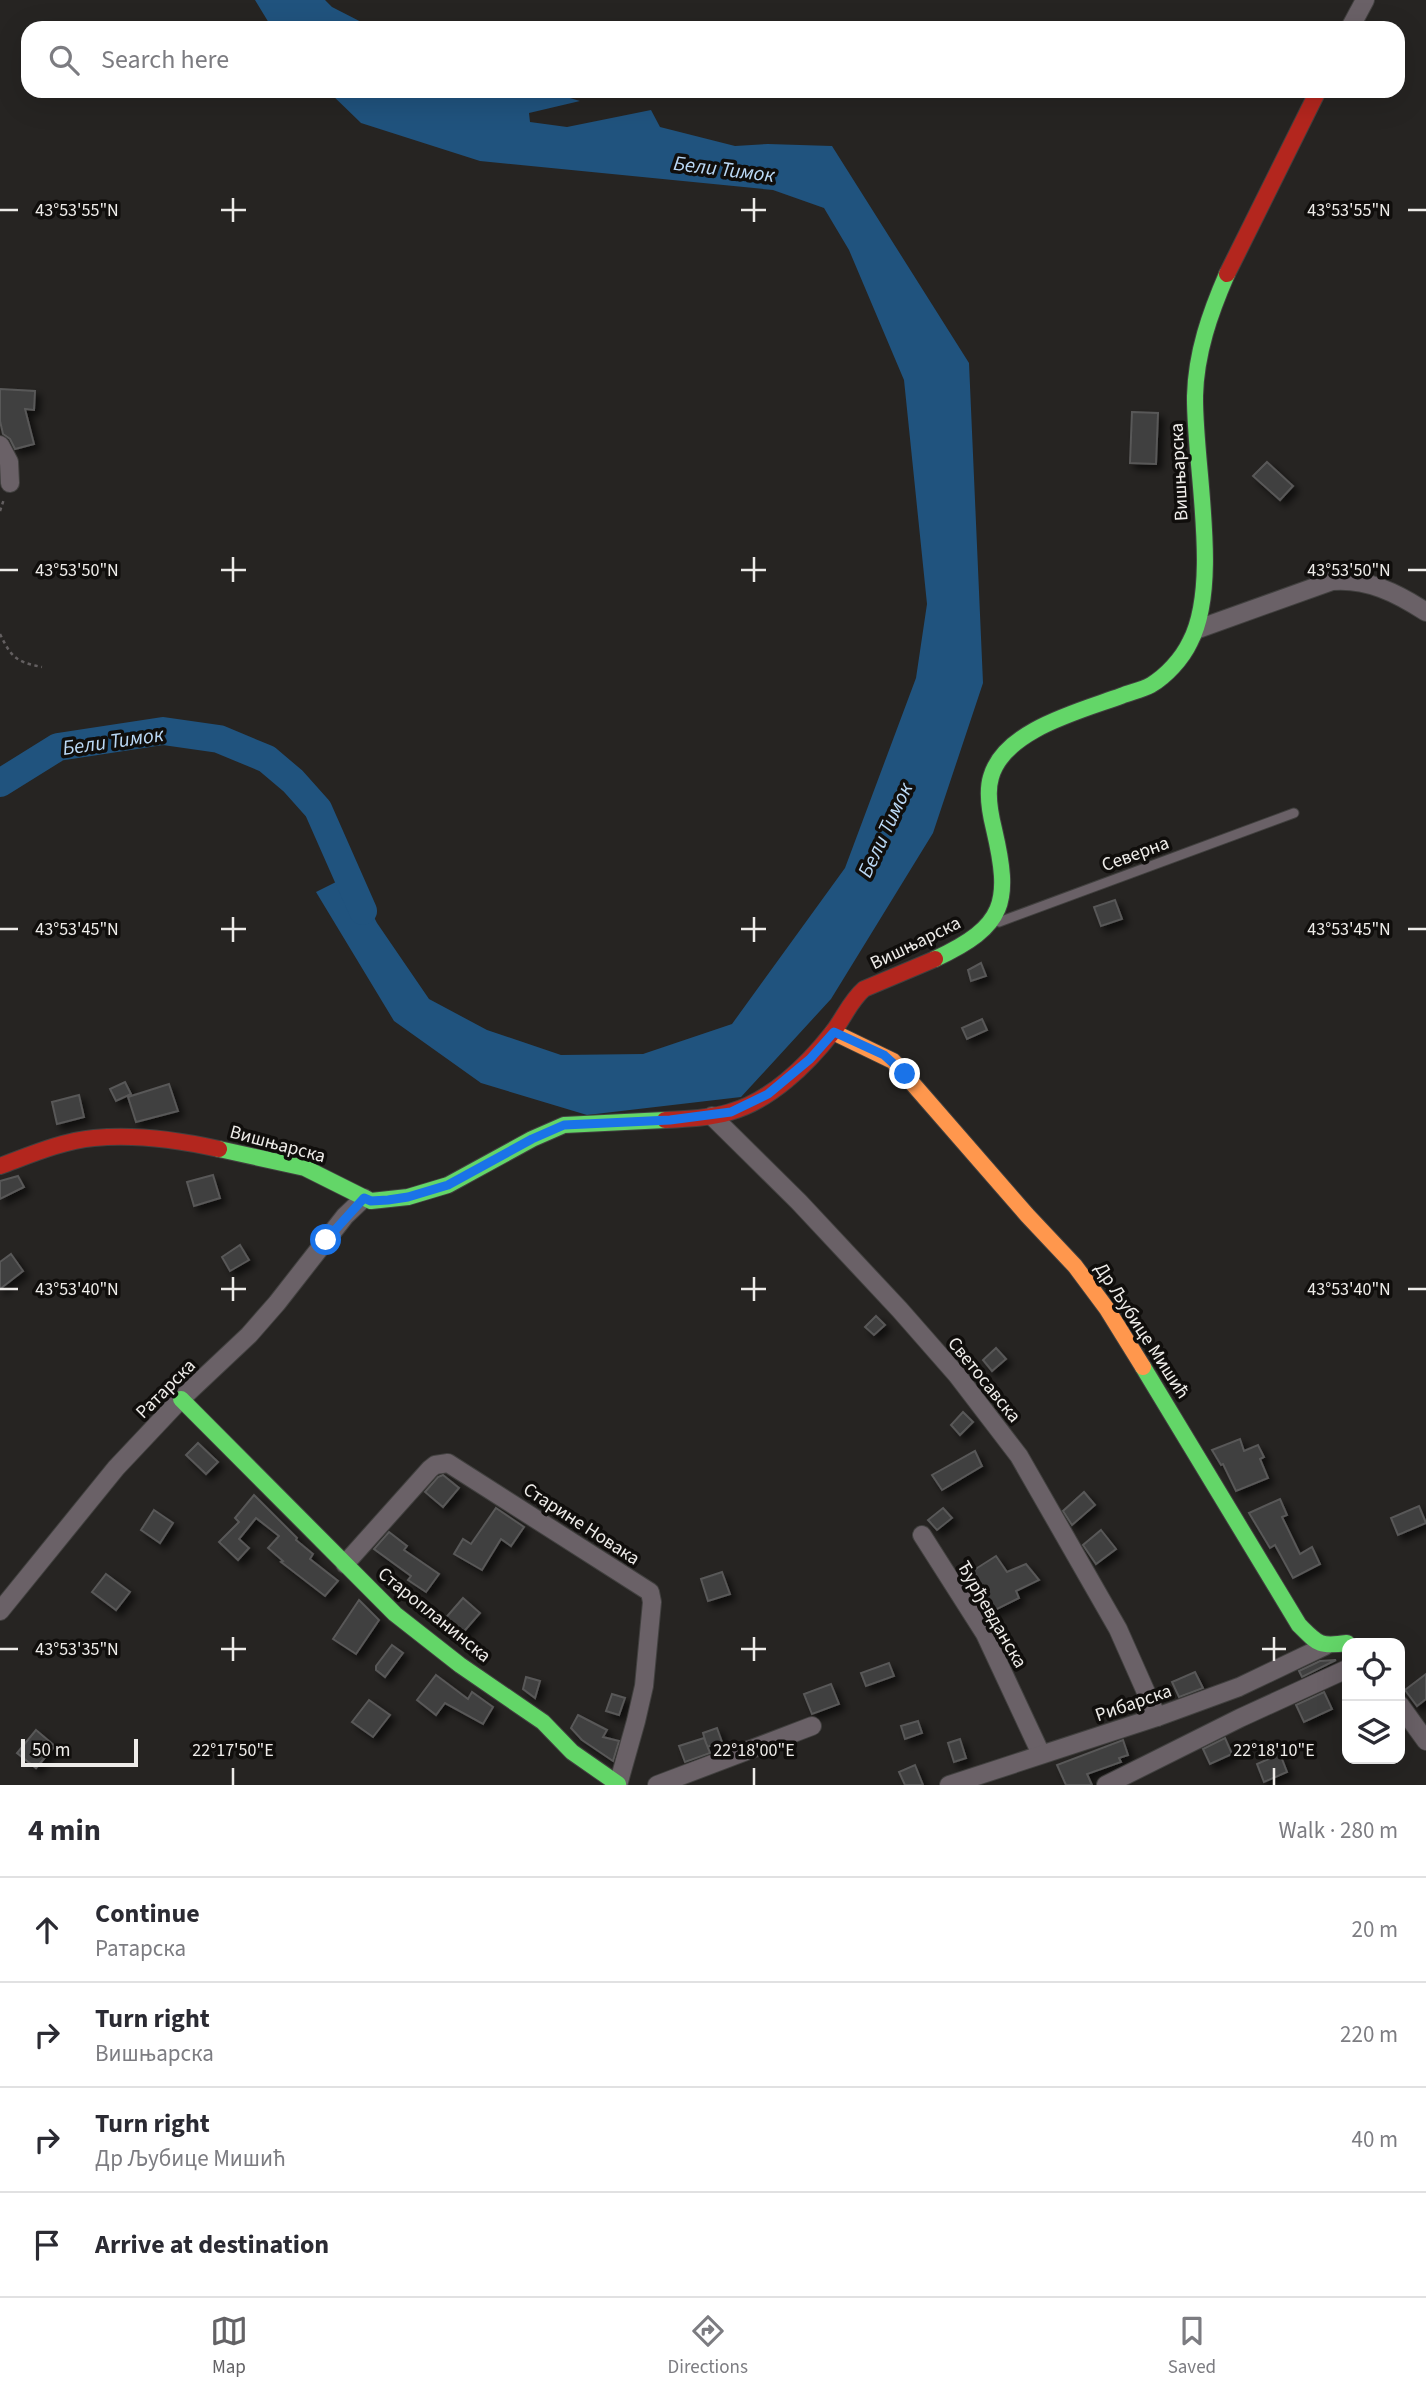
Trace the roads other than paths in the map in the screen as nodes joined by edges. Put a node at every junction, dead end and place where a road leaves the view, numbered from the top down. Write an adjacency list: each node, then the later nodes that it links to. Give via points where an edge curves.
1 (1365, 0): 2 (street)
2 (1354, 21)
3 (1315, 98): 7 (street, Вишњарска, via 1234,261 1209,317 1198,358 1195,396 1204,572)
4 (0, 444): 5 (street, via 9,462)
5 (10, 483)
6 (1426, 612): 7 (street, via 1373,585 1332,580)
7 (1198, 629): 9 (street, Вишњарска, via 1174,664 1152,684 1048,725 1022,738 1000,757 991,778 989,806 1003,893)
8 (1294, 813): 9 (lane, Северна)
9 (988, 926): 10 (street, Вишњарска, via 961,946 864,989)
10 (834, 1032): 11 (street, Вишњарска, via 768,1094); 19 (street, Др Љубице Мишић, via 893,1061 1076,1266 1162,1396 1299,1625)
11 (712, 1116): 13 (street, Вишњарска, via 564,1125 448,1185 398,1199); 22 (street, Светосавска, via 900,1310 1019,1456 1118,1629)
12 (0, 1166): 13 (street, Вишњарска, via 50,1147 93,1138 145,1138 304,1168)
13 (364, 1198): 14 (street, Ратарска, via 263,1319)
14 (181, 1399): 16 (street, Старопланинска); 17 (street, Ратарска, via 116,1468)
15 (922, 1535): 25 (street, Ђурђевданска, via 993,1649)
16 (345, 1563): 26 (street, Старопланинска, via 395,1614 542,1722 572,1752); 26 (street, Старине Новака, via 430,1469 448,1462 650,1592 643,1686)
17 (0, 1611)
18 (1342, 1644): 19 (street)
19 (1325, 1646): 22 (street, Рибарска, via 1239,1687)
20 (1342, 1671): 29 (street)
21 (1405, 1712): 24 (street)
22 (1157, 1717): 25 (street, Рибарска)
23 (811, 1727): 27 (street)
24 (1426, 1741)
25 (1041, 1754): 28 (street, Рибарска)
26 (618, 1785)
27 (657, 1785)
28 (949, 1785)
29 (1106, 1785)

